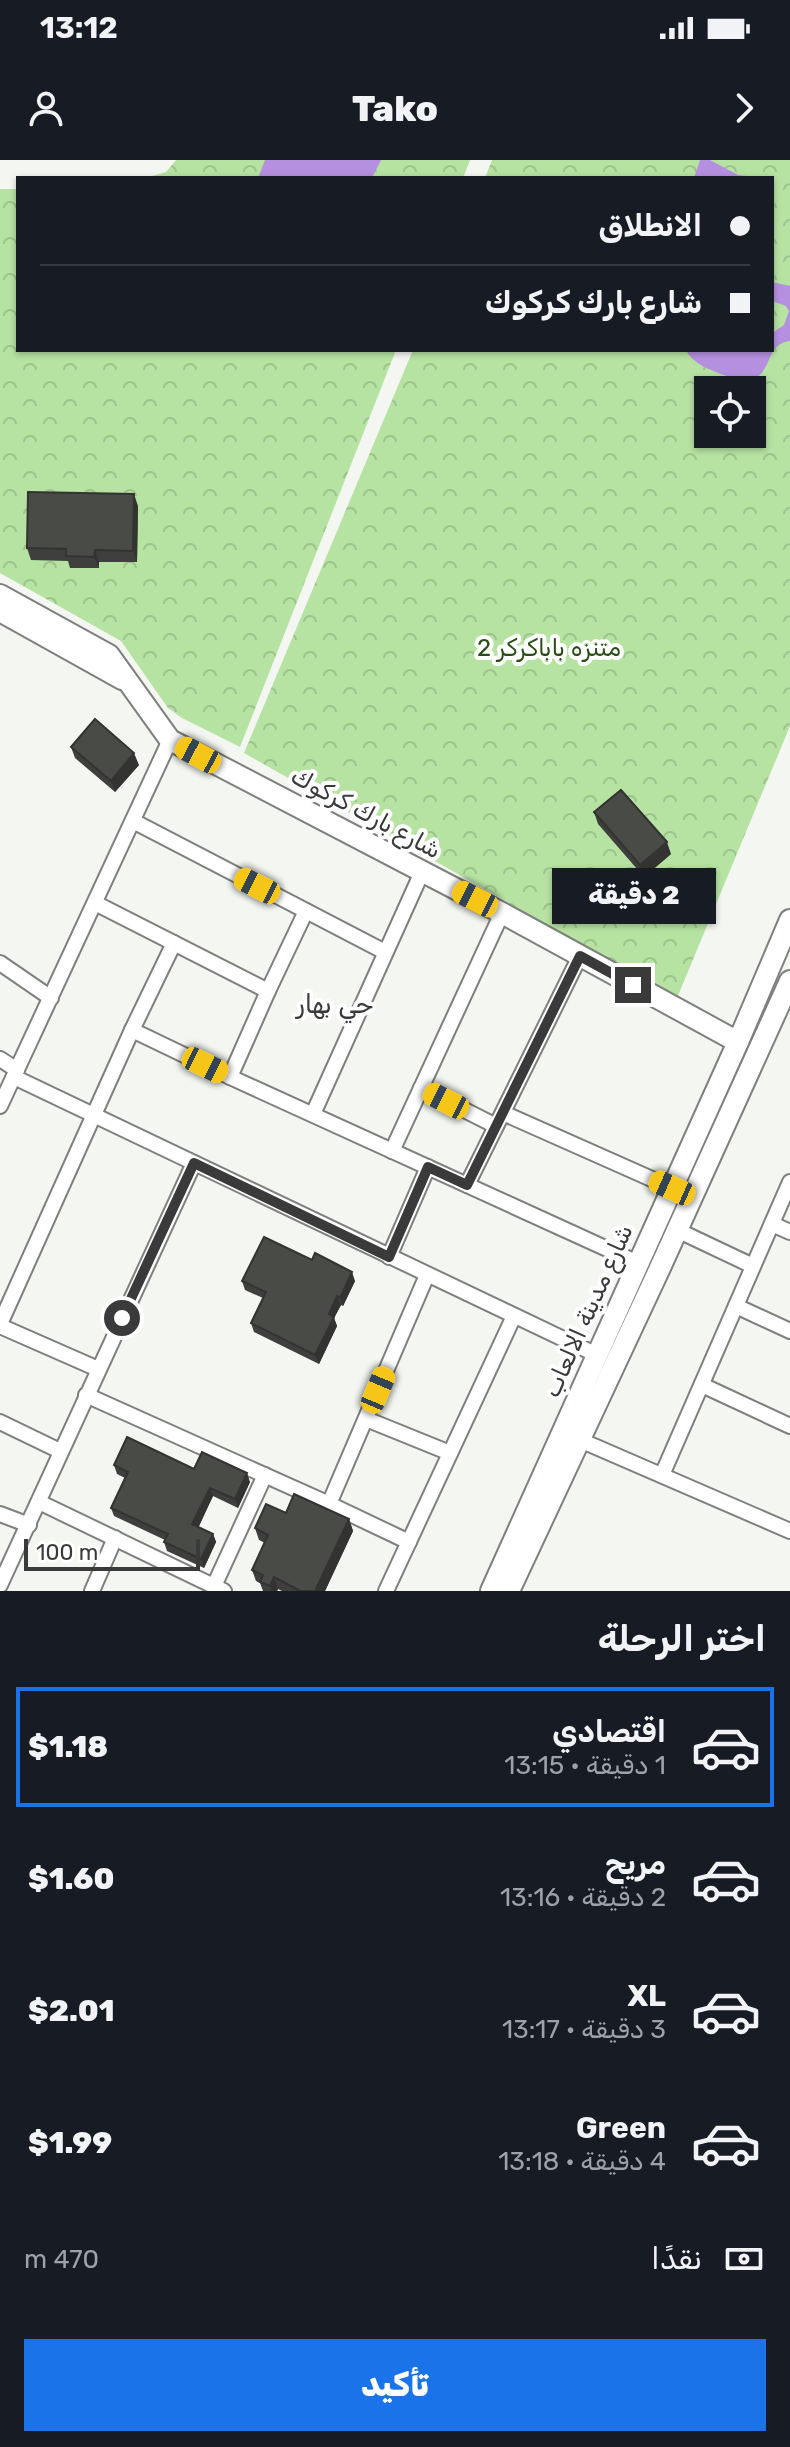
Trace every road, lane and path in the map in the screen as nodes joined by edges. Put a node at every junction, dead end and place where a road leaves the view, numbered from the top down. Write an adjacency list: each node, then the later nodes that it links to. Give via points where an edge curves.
1 (0, 595): 3 (main road, شارع بارك كركوك, via 109,655)
2 (0, 611): 3 (main road)
3 (129, 683): 4 (main road, شارع بارك كركوك)
4 (170, 740): 5 (street); 6 (main road, شارع بارك كركوك)
5 (133, 821): 7 (street); 8 (street)
6 (422, 872): 9 (main road, شارع بارك كركوك); 12 (street)
7 (95, 903): 11 (street); 17 (street)
8 (306, 911): 12 (street); 16 (street)
9 (502, 913): 13 (main road, شارع بارك كركوك); 23 (street)
10 (790, 920): 19 (main road, شارع مدينة الالعاب)
11 (174, 943): 16 (street); 18 (street)
12 (385, 952): 25 (street)
13 (580, 956): 19 (main road, شارع بارك كركوك); 27 (street)
14 (0, 963): 17 (street)
15 (790, 981): 29 (main road, شارع مدينة الالعاب)
16 (268, 991): 22 (street)
17 (51, 998): 21 (street)
18 (132, 1030): 22 (street); 26 (street)
19 (738, 1042): 28 (main road, شارع مدينة الالعاب)
20 (0, 1059): 21 (street)
21 (15, 1073): 24 (street); 26 (street)
22 (230, 1077): 25 (street)
23 (421, 1088): 27 (street); 30 (street)
24 (0, 1106)
25 (313, 1114): 30 (street)
26 (94, 1116): 31 (street); 45 (street)
27 (499, 1120): 34 (street); 35 (street)
28 (702, 1122): 29 (main road); 35 (main road, شارع مدينة الالعاب)
29 (723, 1131): 37 (main road, شارع مدينة الالعاب)
30 (392, 1151): 32 (street)
31 (194, 1163): 39 (street); 48 (street)
32 (428, 1167): 34 (street); 39 (street)
33 (790, 1182): 36 (street)
34 (467, 1185): 40 (street)
35 (672, 1188): 40 (main road, شارع مدينة الالعاب)
36 (772, 1224): 38 (street); 41 (street)
37 (677, 1230): 41 (street); 54 (main road, شارع مدينة الالعاب)
38 (790, 1232)
39 (389, 1257): 42 (street)
40 (638, 1263): 47 (main road, شارع مدينة الالعاب)
41 (753, 1266): 43 (street)
42 (427, 1275): 44 (street); 51 (street)
43 (736, 1306): 46 (street); 49 (street)
44 (514, 1316): 47 (street); 56 (street)
45 (0, 1325): 48 (street)
46 (790, 1331)
47 (597, 1355): 69 (main road, شارع مدينة الالعاب)
48 (98, 1369): 50 (street)
49 (702, 1385): 53 (street); 58 (street)
50 (86, 1395): 55 (street); 57 (street)
51 (366, 1419): 56 (street); 60 (street)
52 (0, 1422): 55 (street)
53 (790, 1426)
54 (580, 1440): 58 (street); 69 (main road, شارع مدينة الالعاب)
55 (60, 1451): 59 (street)
56 (450, 1453): 65 (street)
57 (265, 1475): 60 (street); 68 (street)
58 (662, 1475): 63 (street)
59 (39, 1502): 62 (street); 64 (street)
60 (329, 1504): 65 (street)
61 (0, 1514): 62 (street)
62 (29, 1525): 66 (street)
63 (790, 1531)
64 (115, 1538): 67 (street); 70 (street)
65 (409, 1542): 71 (street)
66 (0, 1585)
67 (195, 1585): 68 (street)
68 (219, 1589)
69 (503, 1589)
70 (92, 1591)
71 (386, 1591)

